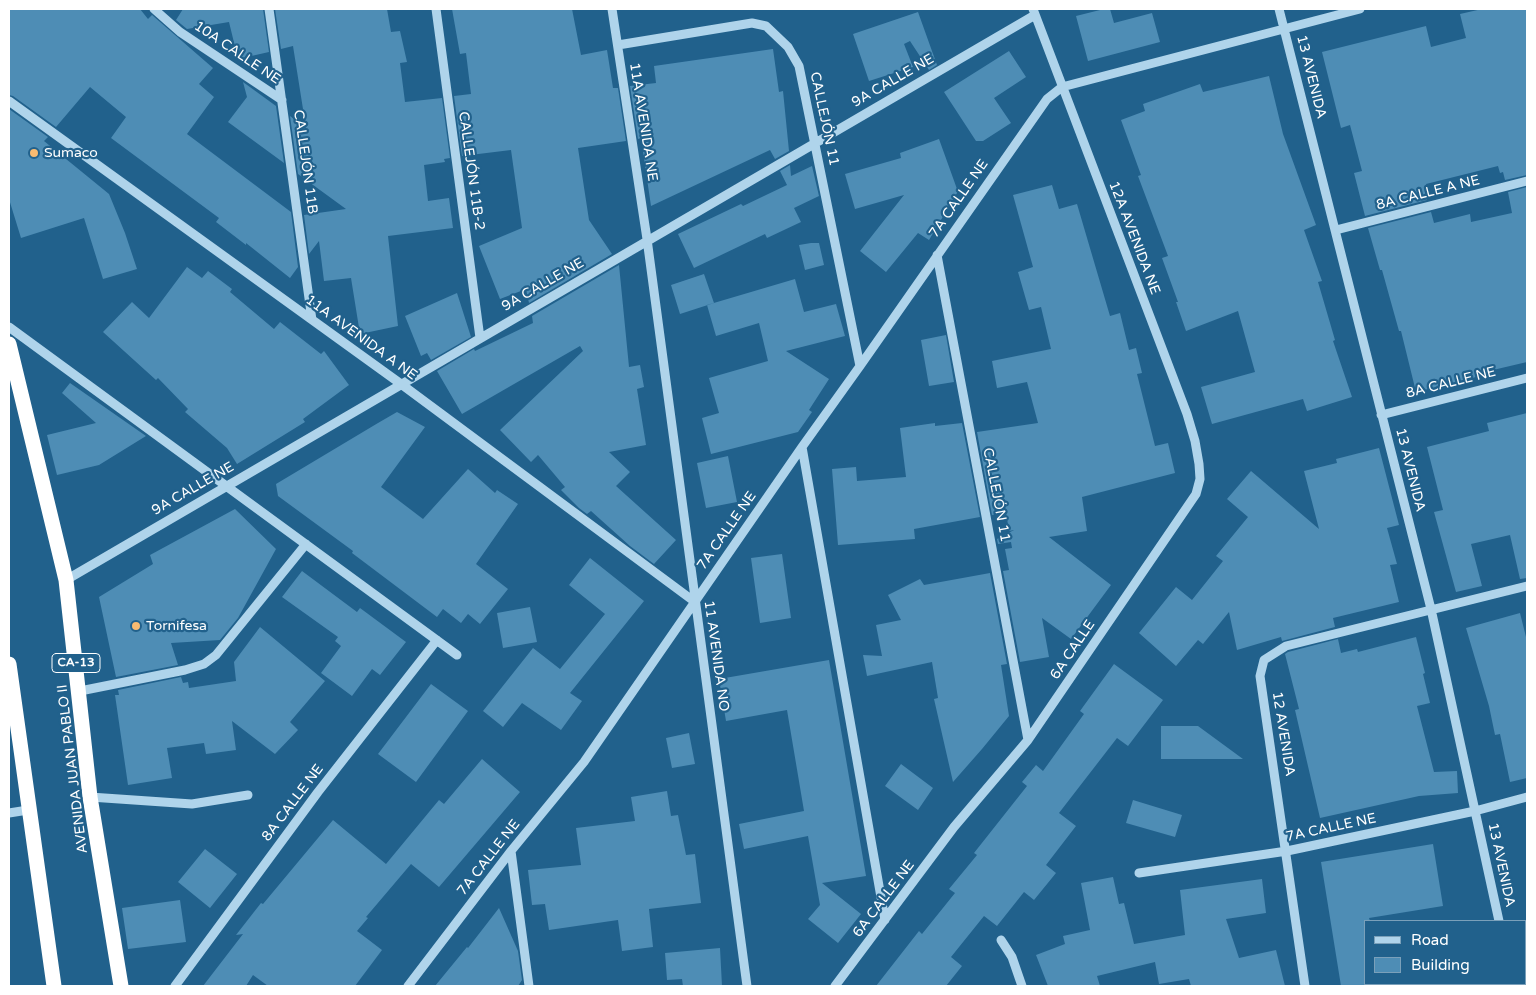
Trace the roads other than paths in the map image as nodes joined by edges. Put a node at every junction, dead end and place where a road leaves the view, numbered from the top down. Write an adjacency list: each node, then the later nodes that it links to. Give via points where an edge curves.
1 (154, 9): 12 (street, 10A CALLE NE, via 180,32)
2 (269, 9): 12 (street, CALLEJÓN 11B)
3 (436, 9): 20 (street, CALLEJÓN 11B-2)
4 (612, 9): 9 (street, 11A AVENIDA NE)
5 (1279, 9): 8 (street, 13 AVENIDA)
6 (1360, 9): 8 (street)
7 (1034, 12): 10 (street, 12A AVENIDA NE); 13 (street, 9A CALLE NE)
8 (1284, 28): 10 (street); 15 (street, 13 AVENIDA)
9 (618, 45): 13 (street, CALLEJÓN 11, via 752,23 766,26 788,47 799,66); 16 (street, 11A AVENIDA NE)
10 (1062, 87): 17 (street, 7A CALLE NE, via 1047,99); 27 (street, 12A AVENIDA NE, via 1187,414 1200,464)
11 (9, 100): 18 (street, 11A AVENIDA A NE)
12 (282, 100): 18 (street, CALLEJÓN 11B)
13 (815, 142): 16 (street, 9A CALLE NE); 22 (street, CALLEJÓN 11)
14 (1527, 181): 15 (street, 8A CALLE A NE)
15 (1336, 230): 25 (street, 13 AVENIDA)
16 (648, 239): 20 (street, 9A CALLE NE); 32 (street, 11 AVENIDA NO)
17 (937, 255): 22 (street, 7A CALLE NE); 38 (street, CALLEJÓN 11)
18 (312, 320): 24 (street, 11A AVENIDA A NE)
19 (9, 327): 28 (street)
20 (480, 338): 24 (street, 9A CALLE NE)
21 (9, 344): 30 (highway, AVENIDA JUAN PABLO II / CA-13)
22 (860, 366): 26 (street, 7A CALLE NE)
23 (1527, 378): 25 (street, 8A CALLE NE)
24 (401, 384): 28 (street, 9A CALLE NE); 32 (street, 11A AVENIDA A NE)
25 (1382, 415): 33 (street, 13 AVENIDA)
26 (802, 447): 32 (street, 7A CALLE NE); 49 (street)
27 (1200, 479): 38 (street, 6A CALLE, via 1196,494)
28 (226, 486): 29 (street); 30 (street, 9A CALLE NE)
29 (306, 544): 34 (street); 37 (street, via 216,655 204,664)
30 (66, 580): 37 (highway, AVENIDA JUAN PABLO II / CA-13)
31 (1527, 586): 33 (street, 12 AVENIDA)
32 (695, 602): 46 (street, 7A CALLE NE, via 584,762); 57 (street, 11 AVENIDA NO)
33 (1431, 609): 43 (street, 13 AVENIDA); 47 (street, 12 AVENIDA, via 1286,646 1264,660 1260,676)
34 (437, 640): 35 (street); 54 (street, 8A CALLE NE, via 318,792)
35 (457, 655)
36 (9, 664): 42 (highway)
37 (80, 691): 41 (highway, AVENIDA JUAN PABLO II / CA-13)
38 (1028, 740): 45 (street, 6A CALLE)
39 (248, 795): 41 (street, via 192,804)
40 (1527, 797): 43 (street, 7A CALLE NE)
41 (90, 798): 53 (highway, AVENIDA JUAN PABLO II / CA-13)
42 (28, 810): 44 (street); 52 (highway)
43 (1475, 812): 47 (street, 7A CALLE NE); 50 (street, 13 AVENIDA)
44 (9, 813)
45 (954, 828): 49 (street, 6A CALLE NE)
46 (511, 851): 55 (street, 7A CALLE NE); 56 (street)
47 (1287, 851): 48 (street, 7A CALLE NE); 60 (street, 12 AVENIDA)
48 (1139, 873)
49 (885, 920): 58 (street, 6A CALLE NE)
50 (1498, 920)
51 (1001, 940): 59 (street, via 1012,957)
52 (54, 986)
53 (121, 986)
54 (175, 986)
55 (408, 986)
56 (528, 986)
57 (747, 986)
58 (835, 986)
59 (1022, 986)
60 (1305, 986)

